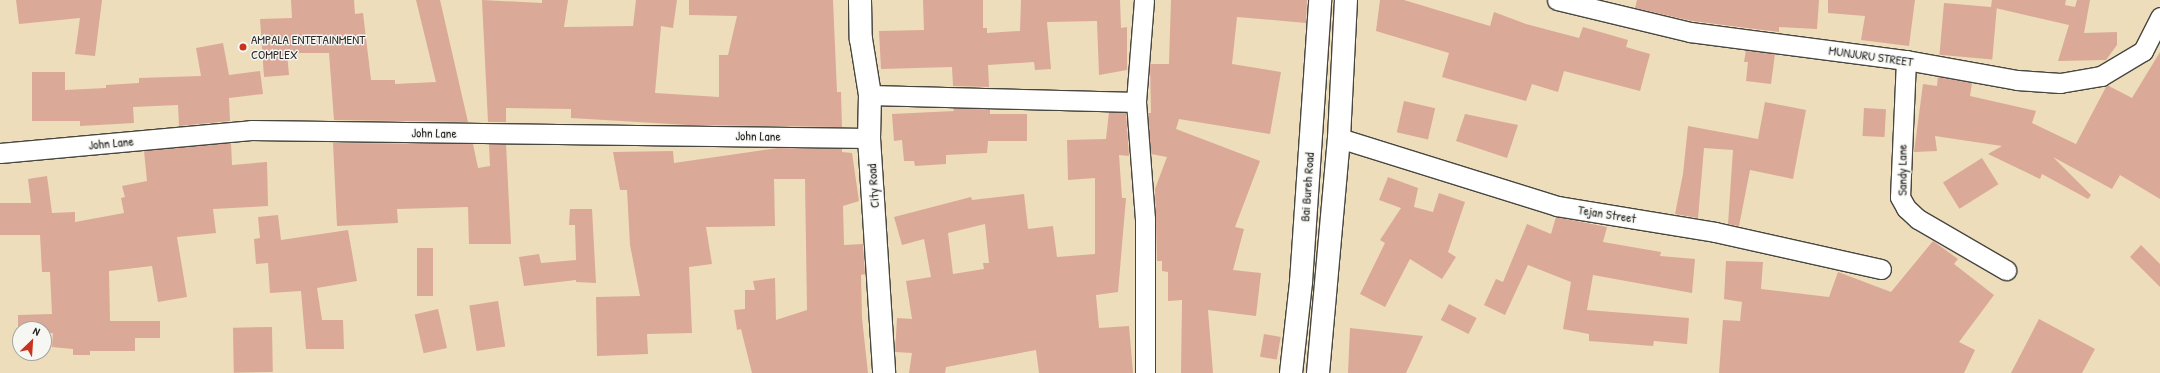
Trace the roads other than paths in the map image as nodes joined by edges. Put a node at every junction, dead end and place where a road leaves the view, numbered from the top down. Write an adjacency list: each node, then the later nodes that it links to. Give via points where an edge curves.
1 (860, 0): 9 (main road, City Road, via 861,38)
2 (1144, 0): 10 (street)
3 (1320, 0): 18 (main road, Bai Bureh Road, via 1301,282)
4 (1346, 0): 12 (main road, Bai Bureh Road)
5 (1557, 0): 8 (street, MUNJURU STREET, via 1690,32)
6 (2160, 17): 7 (street, MUNJURU STREET)
7 (2156, 37): 8 (street, MUNJURU STREET, via 2143,51 2101,76 2060,83 2017,80)
8 (1906, 60): 15 (street, Sandy Lane, via 1900,197 1906,208 1918,219)
9 (870, 95): 10 (street); 11 (main road, City Road)
10 (1136, 102): 17 (street, via 1145,219)
11 (869, 138): 13 (street, John Lane, via 251,130); 16 (main road, City Road)
12 (1339, 138): 14 (street, Tejan Street, via 1558,206 1715,232); 19 (main road, Bai Bureh Road)
13 (0, 153)
14 (1881, 269)
15 (2006, 270)
16 (884, 373)
17 (1145, 373)
18 (1291, 373)
19 (1318, 373)

